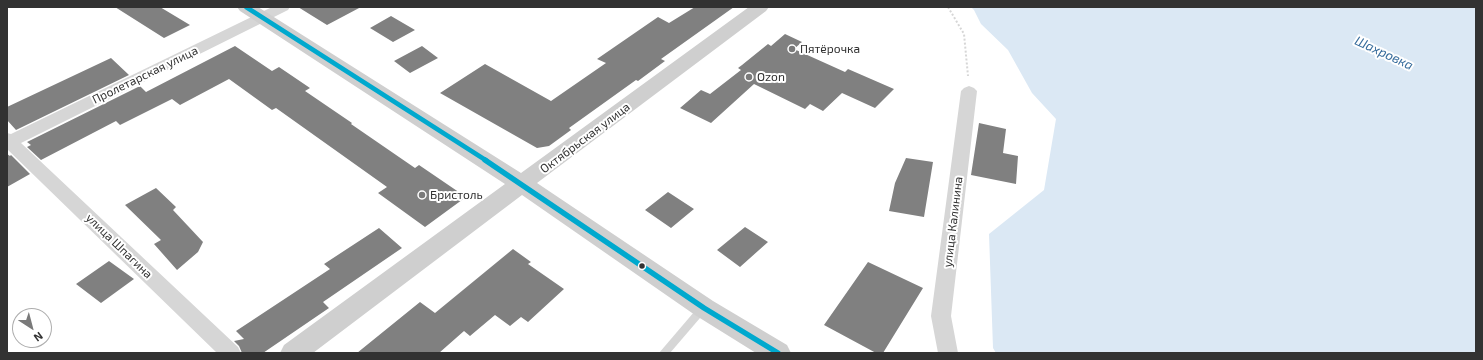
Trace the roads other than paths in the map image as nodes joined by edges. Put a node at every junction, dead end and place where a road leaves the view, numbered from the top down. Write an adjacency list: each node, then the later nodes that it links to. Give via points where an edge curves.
1 (246, 7): 4 (street)
2 (283, 7): 4 (street, Пролетарская улица)
3 (760, 7): 7 (street, Октябрьская улица)
4 (262, 18): 6 (street, Пролетарская улица); 7 (street)
5 (969, 91): 13 (street, улица Калинина, via 941,316)
6 (8, 141): 9 (street, улица Шпагина)
7 (522, 184): 8 (street); 10 (street, Октябрьская улица)
8 (704, 308): 11 (lane); 12 (street)
9 (232, 353)
10 (293, 353)
11 (664, 353)
12 (778, 353)
13 (948, 353)

